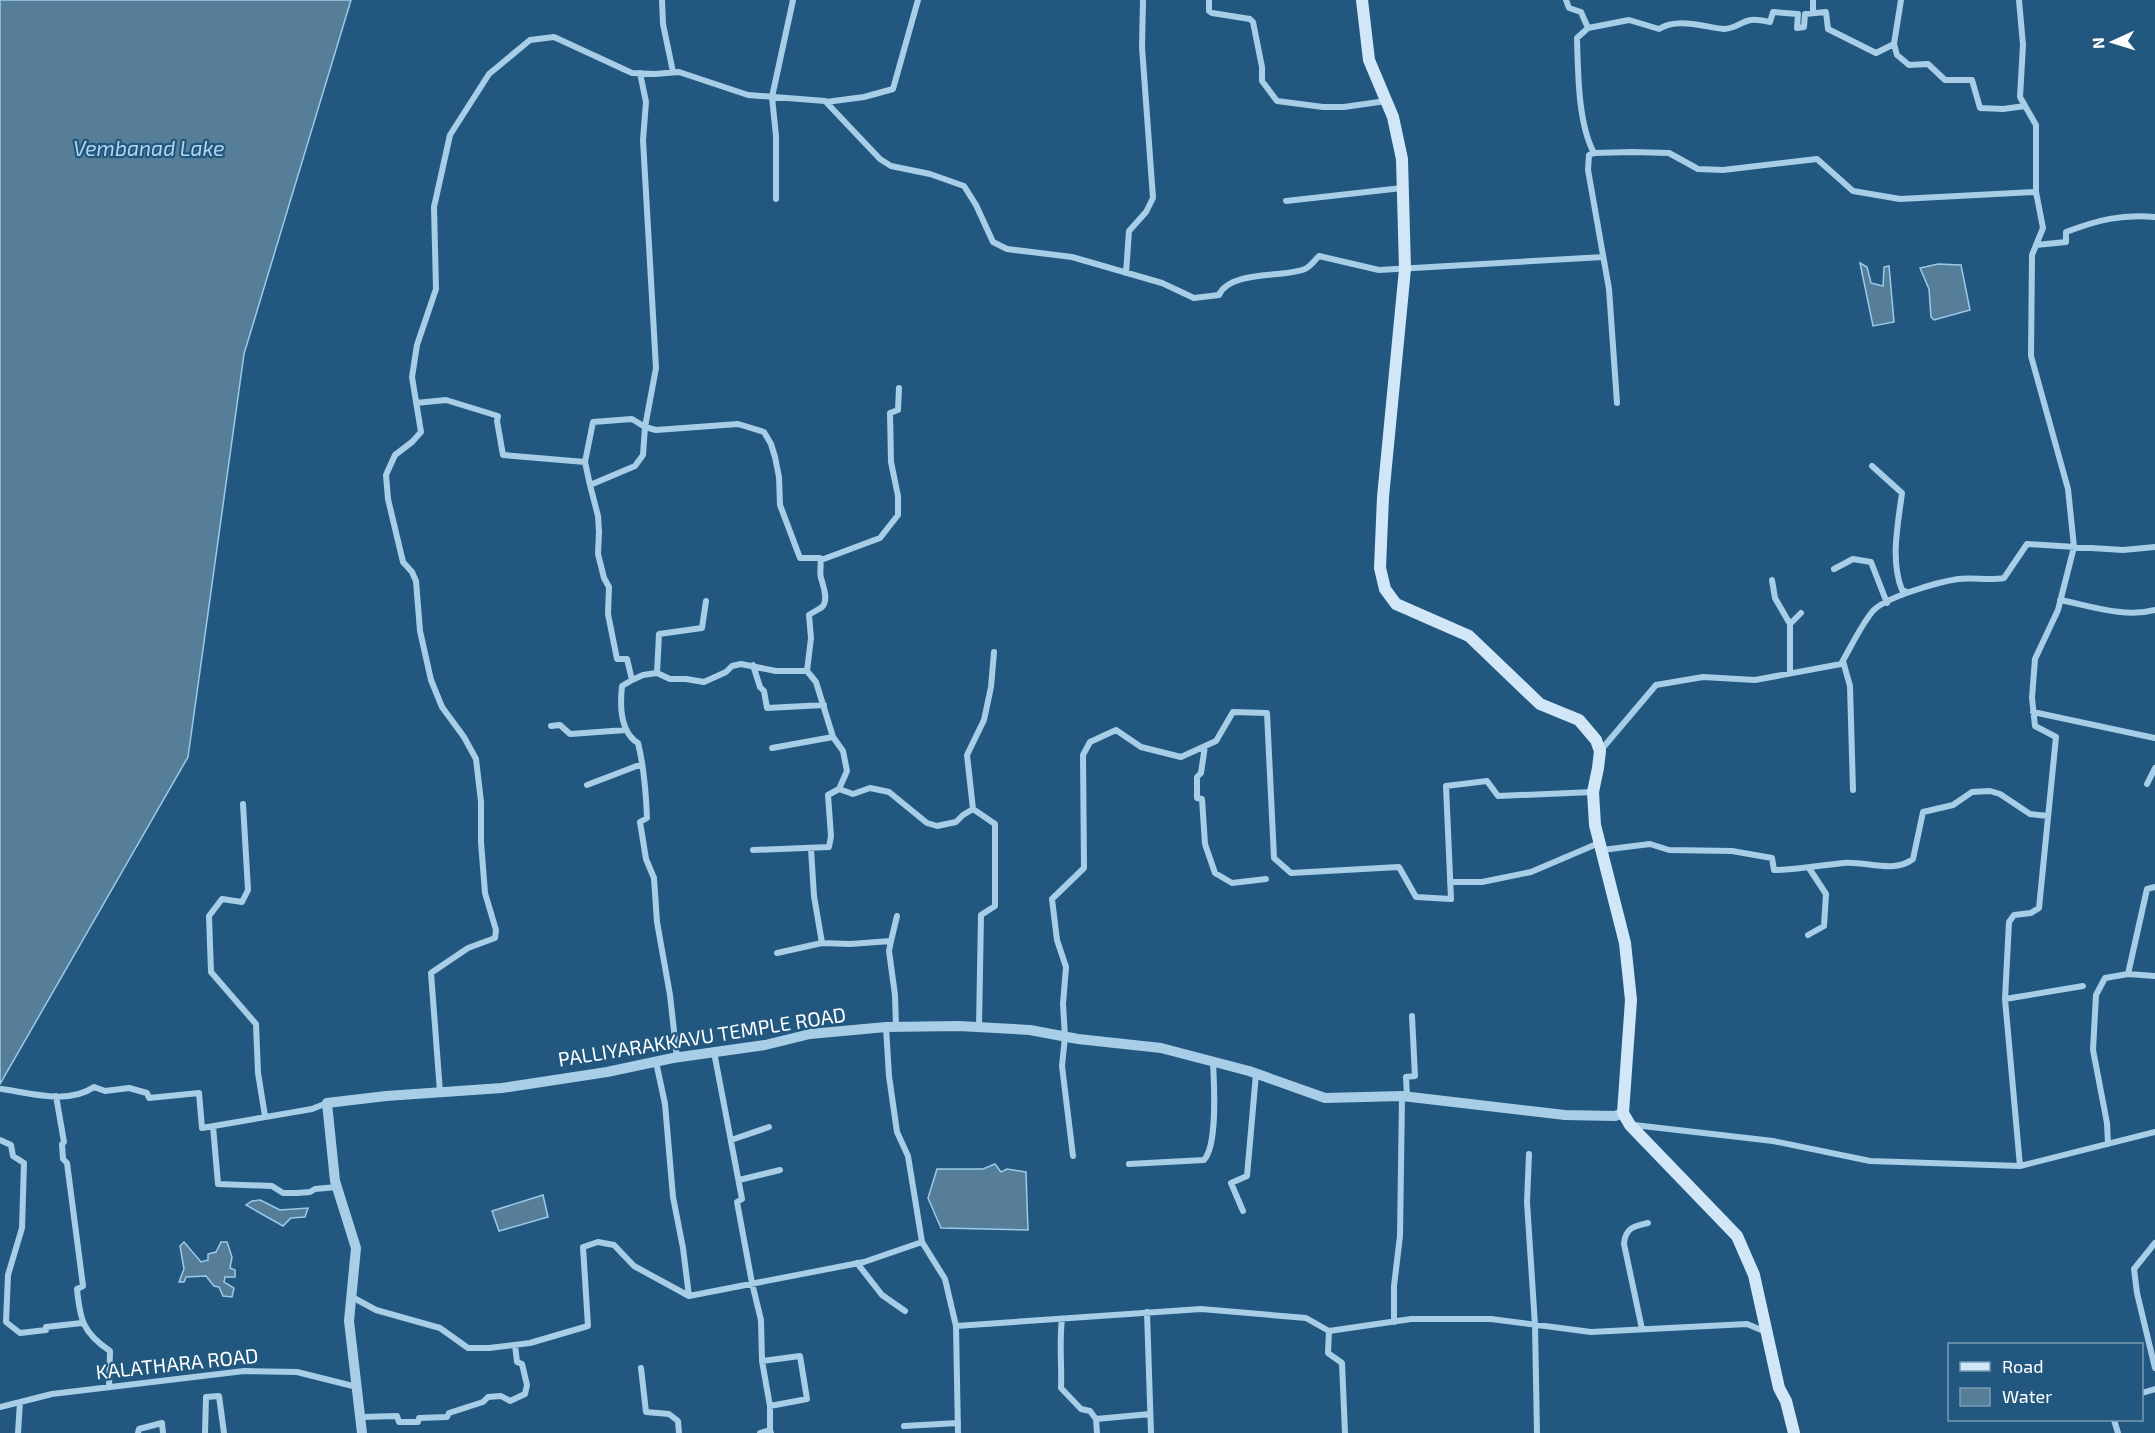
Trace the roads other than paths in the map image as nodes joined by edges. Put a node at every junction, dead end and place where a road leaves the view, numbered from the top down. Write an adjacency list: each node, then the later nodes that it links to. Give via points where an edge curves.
1 (662, 0): 14 (street)
2 (793, 0): 16 (street)
3 (918, 0): 18 (street, via 893,88)
4 (1143, 0): 29 (street, via 1142,47 1153,198 1129,231)
5 (1209, 0): 17 (street, via 1212,14 1253,22 1262,81 1277,101 1344,107)
6 (1362, 0): 17 (main road, via 1369,60)
7 (1566, 0): 12 (street, via 1569,8 1581,12)
8 (1813, 0): 11 (street)
9 (1901, 0): 13 (street)
10 (2019, 0): 19 (street, via 2023,45 2020,98)
11 (1813, 13): 12 (street, via 1805,14 1804,27 1797,28 1798,14 1773,12 1770,22 1750,20 1725,29 1670,23 1659,29 1629,20); 13 (street, via 1826,12 1827,29 1875,53)
12 (1588, 28): 20 (street, via 1577,38 1578,78 1587,140)
13 (1894, 44): 19 (street, via 1897,55 1909,64 1928,64 1945,80 1972,80 1980,108)
14 (673, 72): 15 (street); 16 (street, via 748,95)
15 (640, 73): 31 (street, via 632,73 554,37 530,40 489,75 450,135 440,178 434,207 436,289 417,345 412,377); 33 (street, via 646,102 643,140 656,368)
16 (772, 97): 18 (street); 23 (street)
17 (1386, 101): 21 (main road, via 1402,159)
18 (826, 102): 29 (street, via 891,166 964,186 993,242 1007,249 1072,257)
19 (2025, 106): 22 (street, via 2036,125)
20 (1594, 153): 22 (street, via 1669,153 1698,169 1723,170 1817,159 1853,191 1900,199); 27 (street, via 1589,155 1588,170)
21 (1402, 188): 24 (street); 28 (main road)
22 (2036, 192): 26 (street, via 2043,228)
23 (776, 199)
24 (1286, 201)
25 (2155, 216): 26 (street, via 2129,215 2095,221 2066,232 2066,242)
26 (2036, 245): 37 (street, via 2031,255 2031,356 2068,489)
27 (1603, 257): 28 (street); 32 (street)
28 (1405, 268): 29 (street, via 1379,270 1319,256 1306,269 1234,280 1218,295 1194,298); 64 (main road, via 1383,497 1380,568 1385,589 1396,604 1469,636 1539,704 1579,720)
29 (1126, 273)
30 (899, 388): 39 (street, via 898,410 890,413 898,515 880,538)
31 (417, 403): 34 (street, via 446,400 498,416 503,455); 101 (street, via 421,432 395,455 386,475 388,499 403,562 416,581 430,680 476,759 485,893 496,930 495,938 468,948 431,973)
32 (1617, 403)
33 (645, 427): 34 (street, via 632,419 593,422); 36 (street, via 643,454 635,466); 39 (street, via 656,430 738,424 764,432 775,457 780,505 800,558)
34 (585, 462): 36 (street)
35 (1872, 466): 42 (street, via 1902,493 1895,544 1898,579)
36 (590, 485): 55 (street, via 600,532 598,554 609,587 608,614 617,659 627,659)
37 (2074, 547): 38 (street); 42 (street, via 2027,544 2004,578 1960,579); 43 (street)
38 (2155, 548)
39 (821, 560): 52 (street, via 825,602 809,615)
40 (1834, 569): 45 (street, via 1853,559 1871,562)
41 (1772, 580): 48 (street, via 1775,598)
42 (1907, 592): 45 (street)
43 (2060, 600): 46 (street, via 2128,612); 57 (street, via 2035,659)
44 (706, 601): 53 (street, via 702,628 658,634)
45 (1887, 603): 50 (street, via 1874,610)
46 (2155, 610)
47 (1801, 613): 48 (street)
48 (1790, 624): 54 (street)
49 (994, 652): 73 (street, via 984,720 967,755)
50 (1843, 661): 54 (street); 70 (street, via 1850,686)
51 (753, 665): 52 (street, via 776,671); 53 (street, via 732,666 704,682 670,679); 56 (street, via 767,708)
52 (807, 671): 56 (street, via 816,682)
53 (657, 673): 55 (street)
54 (1791, 673): 64 (street, via 1755,680 1703,677 1656,685)
55 (632, 680): 59 (street, via 622,686 620,702)
56 (824, 705): 60 (street)
57 (2033, 712): 61 (street); 74 (street, via 2035,726 2056,737)
58 (551, 726): 59 (street, via 560,725 570,734)
59 (626, 730): 65 (street, via 638,743)
60 (832, 737): 63 (street); 69 (street, via 843,751 847,771)
61 (2155, 738)
62 (1205, 746): 79 (street, via 1201,774 1197,777 1197,798 1202,800 1205,844 1215,873 1232,883); 80 (street, via 1216,741 1233,712 1268,713 1274,858 1291,873 1399,867 1416,897 1451,899); 94 (street, via 1181,757 1141,747 1116,730 1090,742 1083,755 1084,868 1052,900 1057,940 1066,967)
63 (772, 748)
64 (1600, 751): 71 (main road)
65 (642, 764): 68 (street); 96 (street, via 647,818 640,822 646,859 654,878)
66 (2155, 768): 67 (street)
67 (2147, 784)
68 (587, 785)
69 (839, 789): 73 (street, via 853,794 870,788 889,792 927,823 937,826 956,822); 76 (street, via 828,795 829,847)
70 (1853, 790)
71 (1593, 792): 75 (main road); 80 (street, via 1498,796 1487,781 1446,786)
72 (243, 804): 106 (street, via 248,890 242,902 222,899 209,916 210,961 211,972 256,1024)
73 (973, 809): 93 (street, via 995,824 995,906 981,915)
74 (2049, 816): 78 (street, via 2030,814 2000,794 1972,792 1953,805 1923,812 1913,859 1905,865 1846,863); 90 (street, via 2039,908 2014,915 2009,922)
75 (1600, 847): 78 (street, via 1650,844 1669,850 1732,851 1772,858 1774,870); 80 (street, via 1531,872 1482,882); 105 (main road, via 1625,943 1632,1000)
76 (811, 849): 77 (street); 85 (street)
77 (753, 850)
78 (1809, 868): 83 (street, via 1826,894 1824,926)
79 (1266, 879)
80 (1450, 882)
81 (2155, 887): 87 (street, via 2147,889)
82 (897, 916): 84 (street)
83 (1808, 935)
84 (891, 941): 85 (street); 92 (street, via 895,995)
85 (822, 943): 86 (street)
86 (777, 953)
87 (2128, 974): 88 (street); 113 (street, via 2105,978 2096,995 2093,1050)
88 (2155, 976)
89 (2083, 986): 90 (street)
90 (2006, 999): 117 (street)
91 (1412, 1016): 103 (street, via 1415,1076 1406,1077)
92 (891, 1027): 93 (street, PALLIYARAKKAVU TEMPLE ROAD); 95 (street, PALLIYARAKKAVU TEMPLE ROAD, via 810,1034); 123 (street, via 890,1076 897,1132 908,1156)
93 (979, 1027): 94 (street, PALLIYARAKKAVU TEMPLE ROAD)
94 (1065, 1036): 98 (street, PALLIYARAKKAVU TEMPLE ROAD, via 1161,1048); 115 (street, via 1062,1066)
95 (714, 1052): 96 (street, PALLIYARAKKAVU TEMPLE ROAD); 112 (street)
96 (677, 1058): 97 (street, PALLIYARAKKAVU TEMPLE ROAD)
97 (656, 1062): 101 (street, PALLIYARAKKAVU TEMPLE ROAD, via 502,1088); 127 (street, via 665,1104 673,1197)
98 (1213, 1062): 99 (street, PALLIYARAKKAVU TEMPLE ROAD); 116 (street, via 1215,1108 1210,1154 1204,1160)
99 (1256, 1074): 103 (street, PALLIYARAKKAVU TEMPLE ROAD, via 1325,1098); 121 (street, via 1246,1176 1231,1183)
100 (2, 1089): 102 (street)
101 (440, 1092): 104 (street, PALLIYARAKKAVU TEMPLE ROAD)
102 (56, 1096): 108 (street, via 79,1094 94,1087 105,1091 129,1088 147,1093 149,1098 199,1093 202,1128); 133 (street, via 84,1286 77,1289)
103 (1404, 1096): 105 (street, PALLIYARAKKAVU TEMPLE ROAD, via 1565,1115); 132 (street)
104 (327, 1103): 106 (street); 120 (street)
105 (1623, 1113): 107 (main road)
106 (264, 1116): 108 (street)
107 (1630, 1125): 117 (street, via 1773,1140 1870,1161); 138 (main road, via 1737,1236 1754,1275)
108 (213, 1126): 120 (street, via 218,1184 272,1186 283,1193)
109 (769, 1127): 112 (street)
110 (2155, 1132): 113 (street)
111 (0, 1140): 133 (street, via 11,1145 13,1156 24,1163 22,1228 8,1275 6,1322 20,1333)
112 (731, 1140): 119 (street)
113 (2108, 1144): 117 (street)
114 (1529, 1154): 134 (street, via 1527,1202)
115 (1073, 1156)
116 (1129, 1164)
117 (2020, 1166)
118 (780, 1170): 119 (street)
119 (739, 1180): 126 (street, via 742,1199 737,1202)
120 (337, 1186): 128 (street, via 356,1248)
121 (1243, 1211)
122 (1648, 1223): 136 (street, via 1630,1228 1624,1235)
123 (922, 1242): 125 (street); 135 (street, via 945,1280)
124 (2155, 1243): 142 (street, via 2134,1269)
125 (857, 1263): 126 (street); 129 (street, via 882,1295)
126 (752, 1283): 127 (street); 140 (street, via 761,1320)
127 (689, 1296): 139 (street, via 634,1266 614,1245 598,1242 583,1247 588,1326)
128 (352, 1297): 139 (street, via 376,1310 440,1328 468,1348); 144 (street, via 349,1321)
129 (905, 1311)
130 (1147, 1312): 131 (street); 137 (street, via 1201,1310 1305,1318); 148 (street)
131 (1062, 1319): 135 (street); 150 (street, via 1062,1388)
132 (1394, 1322): 134 (street, via 1491,1319); 137 (street)
133 (82, 1323): 143 (street, via 95,1342 110,1351)
134 (1535, 1325): 136 (street, via 1591,1332); 166 (street)
135 (956, 1326): 151 (street)
136 (1642, 1329): 138 (street, via 1747,1324)
137 (1329, 1331): 165 (street, via 1328,1353 1342,1363)
138 (1767, 1333): 167 (main road)
139 (515, 1345): 149 (street, via 527,1385 525,1394 510,1401 501,1396 488,1397 447,1417 419,1418 418,1422 399,1422 397,1416)
140 (762, 1361): 146 (street); 146 (street, via 800,1356 807,1399)
141 (641, 1368): 160 (street, via 646,1412 669,1414 678,1421)
142 (2155, 1368)
143 (109, 1387): 144 (street, KALATHARA ROAD, via 255,1371 297,1372); 145 (street, KALATHARA ROAD)
144 (357, 1387): 149 (street)
145 (20, 1402): 147 (street, KALATHARA ROAD); 154 (street)
146 (770, 1406): 153 (street)
147 (0, 1407)
148 (1150, 1414): 150 (street); 164 (street)
149 (361, 1418): 159 (street)
150 (1096, 1419): 163 (street)
151 (958, 1423): 152 (street); 162 (street)
152 (904, 1426)
153 (770, 1431): 161 (street)
154 (18, 1433)
155 (138, 1433): 156 (street, via 139,1429 162,1423)
156 (163, 1433)
157 (205, 1433): 158 (street, via 206,1397 219,1396)
158 (224, 1433)
159 (362, 1433)
160 (679, 1433)
161 (760, 1433)
162 (958, 1433)
163 (1097, 1433)
164 (1151, 1433)
165 (1345, 1433)
166 (1537, 1433)
167 (1794, 1433)

